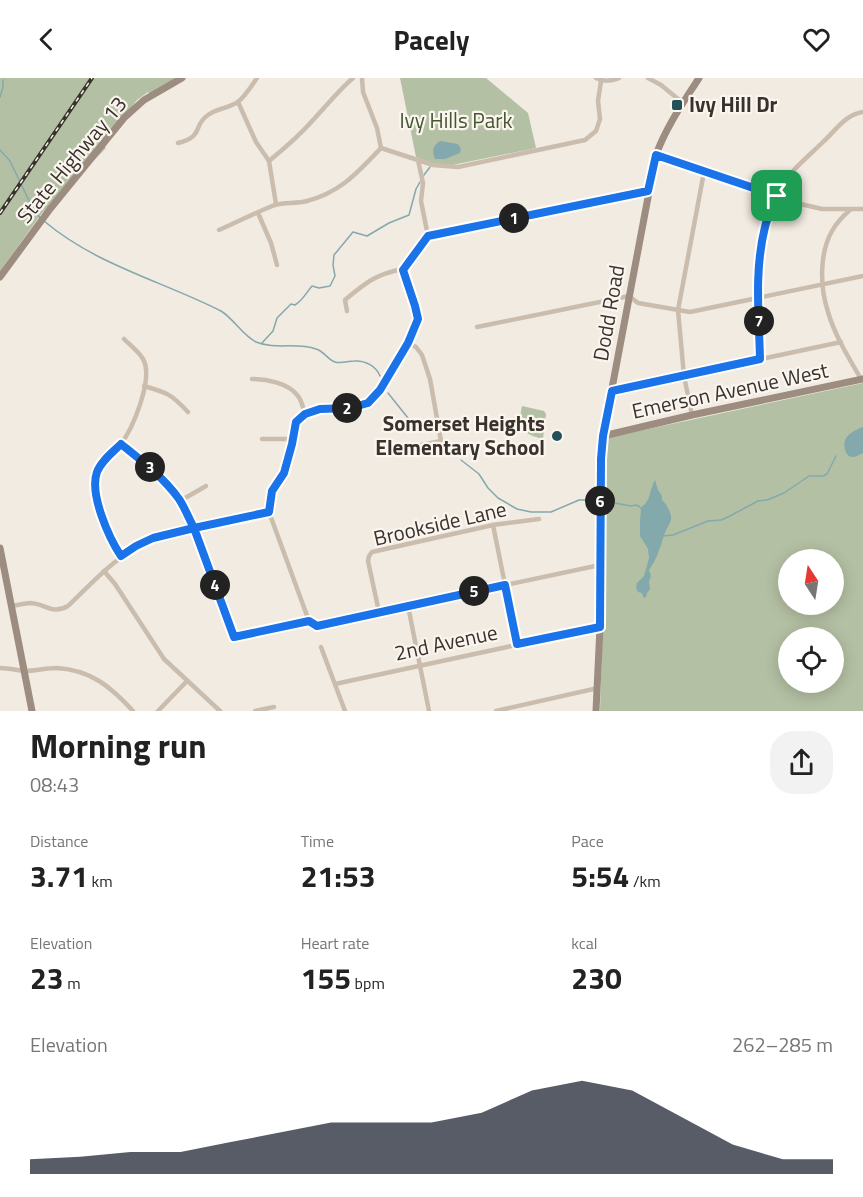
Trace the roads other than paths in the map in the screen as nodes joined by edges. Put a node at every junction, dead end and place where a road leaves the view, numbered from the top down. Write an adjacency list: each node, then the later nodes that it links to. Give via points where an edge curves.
1 (182, 78): 29 (street, State Highway 13, via 144,100 124,118)
2 (257, 78): 9 (street)
3 (353, 78): 16 (street, via 294,141)
4 (362, 78): 13 (street)
5 (618, 78): 8 (street)
6 (648, 78): 10 (street)
7 (699, 78): 10 (street, Dodd Road)
8 (598, 79): 15 (street, via 600,119 597,131 585,140 458,167)
9 (238, 102): 12 (street, via 213,111 205,117 196,135); 16 (street)
10 (683, 103): 14 (street, Dodd Road)
11 (863, 112): 19 (street, via 846,118 795,170)
12 (178, 143)
13 (381, 148): 15 (street); 20 (street, via 340,187 299,203)
14 (656, 155): 17 (street); 18 (street, Dodd Road)
15 (418, 160): 25 (street)
16 (269, 161): 20 (street)
17 (704, 172): 19 (street); 33 (street)
18 (648, 191): 25 (street); 31 (street, Dodd Road)
19 (777, 196): 22 (street, via 822,209); 32 (street, via 765,226)
20 (277, 204): 23 (street)
21 (863, 209): 22 (street)
22 (850, 210): 30 (street, via 826,242)
23 (258, 213): 24 (street); 26 (street)
24 (219, 230)
25 (428, 236): 27 (street)
26 (277, 265)
27 (403, 270): 34 (street, via 374,278 359,288 345,300); 38 (street, via 418,319)
28 (863, 276): 30 (street)
29 (0, 277)
30 (822, 284): 32 (street); 37 (street, via 828,312)
31 (629, 296): 33 (street, via 638,303); 35 (street); 44 (street, Dodd Road)
32 (758, 298): 33 (street, via 690,312); 39 (street)
33 (678, 310): 40 (street)
34 (347, 311)
35 (477, 327)
36 (124, 339): 43 (street, via 143,360 147,375)
37 (841, 342): 39 (street); 42 (street)
38 (408, 343): 46 (street, via 368,403); 52 (street, via 422,355 441,441)
39 (760, 359): 40 (street)
40 (684, 375): 44 (street); 47 (street)
41 (252, 379): 46 (street, via 290,388 299,397)
42 (862, 379): 47 (street, Emerson Avenue West)
43 (144, 386): 45 (street, via 172,396); 51 (street, via 140,407)
44 (612, 391): 48 (street, Dodd Road)
45 (188, 412)
46 (305, 414): 50 (street, via 296,422)
47 (692, 415): 48 (street, Emerson Avenue West)
48 (603, 436): 61 (street, Dodd Road)
49 (262, 439): 50 (street)
50 (292, 439): 55 (street, via 284,473 272,491)
51 (121, 444): 54 (street, via 167,483); 60 (street, via 97,473 96,490 104,525)
52 (402, 449)
53 (206, 486): 54 (street)
54 (180, 501): 58 (street)
55 (269, 512): 58 (street); 67 (street)
56 (539, 519): 57 (street, Brookside Lane)
57 (492, 525): 63 (street); 66 (street, Brookside Lane, via 372,552 368,561)
58 (194, 528): 60 (street, via 153,538); 67 (street, via 234,637)
59 (0, 548): 64 (street)
60 (121, 556): 62 (street)
61 (600, 565): 63 (street); 68 (street, Dodd Road)
62 (104, 571): 64 (street, via 62,609 31,603); 74 (street, via 164,659)
63 (505, 585): 65 (street); 69 (street)
64 (11, 606): 73 (street)
65 (408, 606): 66 (street); 71 (street)
66 (379, 612): 67 (street, via 317,626)
67 (309, 621)
68 (600, 627): 69 (street, 2nd Avenue); 76 (street, Dodd Road)
69 (517, 644): 71 (street, 2nd Avenue)
70 (321, 647): 75 (street)
71 (420, 665): 75 (street, 2nd Avenue); 85 (street)
72 (0, 668): 73 (street)
73 (24, 671): 79 (street); 80 (street, via 59,668 90,676 116,692)
74 (187, 681): 81 (street); 82 (street)
75 (335, 684): 84 (street)
76 (598, 688): 78 (street); 87 (street, Dodd Road)
77 (274, 707): 83 (street)
78 (516, 709): 86 (street)
79 (32, 711)
80 (133, 711)
81 (158, 711)
82 (220, 711)
83 (255, 711)
84 (345, 711)
85 (429, 711)
86 (496, 711)
87 (596, 711)

